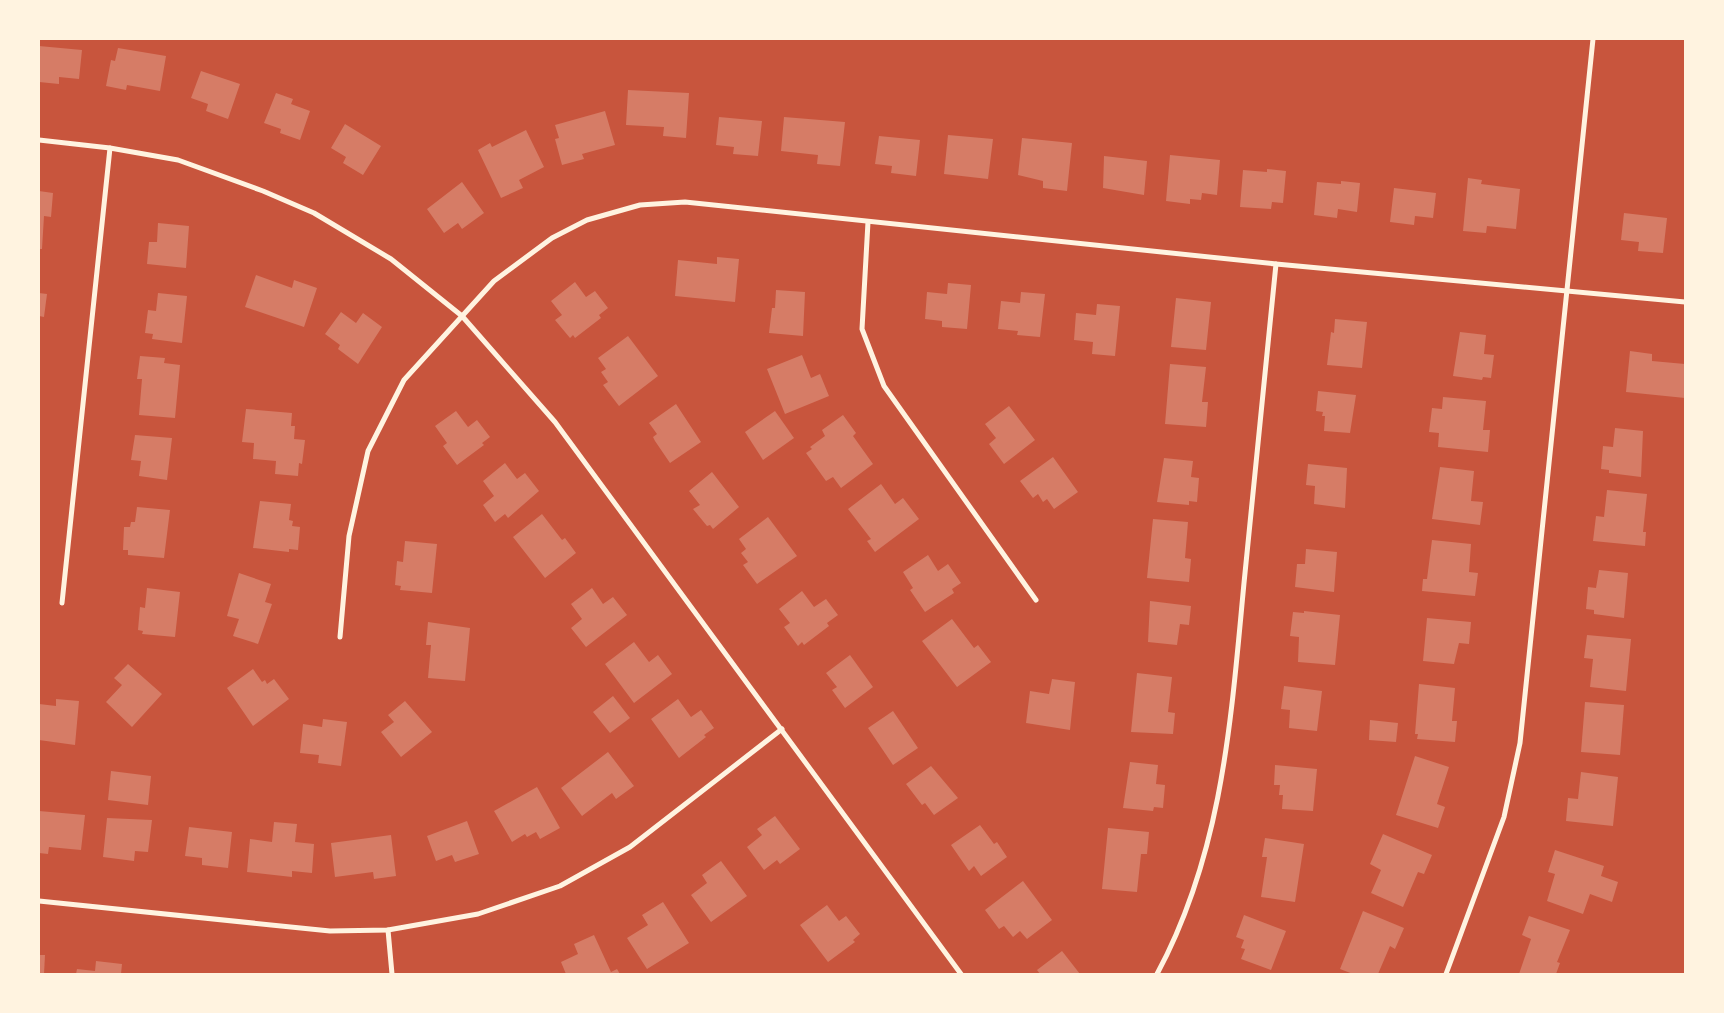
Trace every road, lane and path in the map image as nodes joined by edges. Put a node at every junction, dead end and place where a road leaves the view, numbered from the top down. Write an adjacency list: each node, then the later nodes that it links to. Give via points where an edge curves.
1 (1592, 39): 6 (street)
2 (39, 140): 3 (street)
3 (110, 148): 8 (street, via 178,160 314,213 391,259); 10 (street)
4 (868, 222): 5 (street); 8 (street, via 686,202 640,205 588,220 552,238 494,281); 9 (street, via 862,329 884,386)
5 (1276, 264): 6 (street); 17 (street, via 1228,749 1209,842 1176,938)
6 (1567, 291): 7 (street); 18 (street, via 1520,743 1504,817)
7 (1685, 302)
8 (462, 316): 11 (street, via 404,380 368,451 349,536); 12 (street, via 555,422)
9 (1036, 600)
10 (62, 603)
11 (340, 637)
12 (782, 729): 14 (street, via 630,848 560,886 478,914); 16 (street)
13 (39, 901): 14 (street, via 330,930)
14 (388, 930): 15 (street)
15 (392, 974)
16 (960, 974)
17 (1157, 974)
18 (1446, 974)

